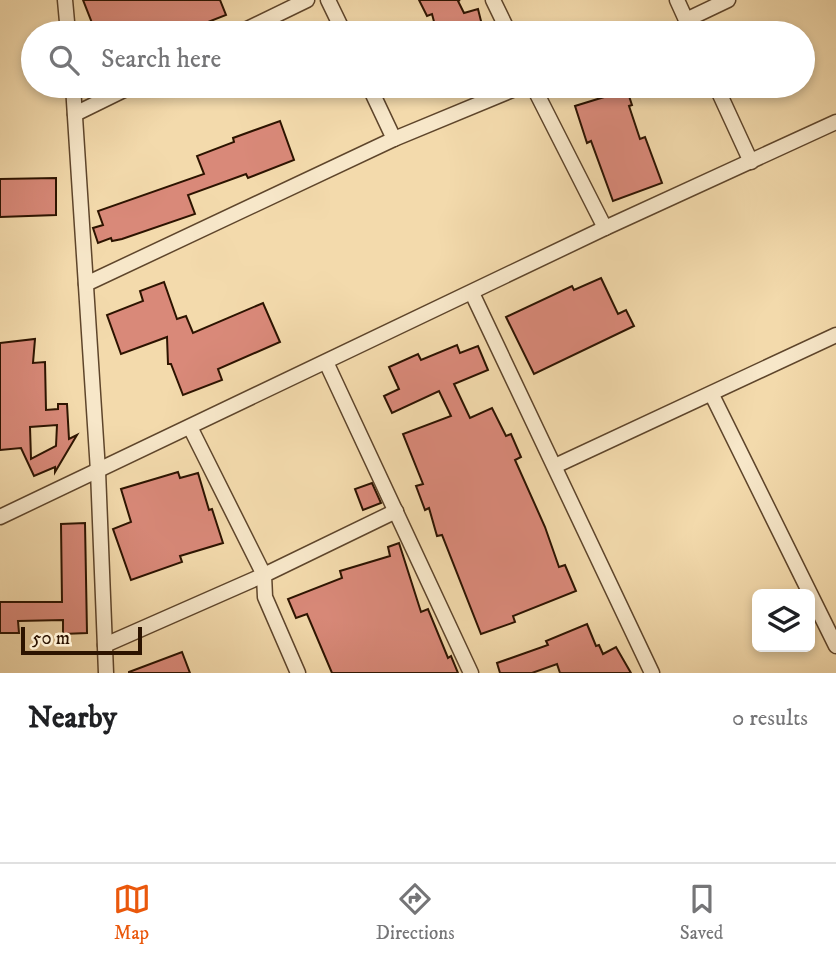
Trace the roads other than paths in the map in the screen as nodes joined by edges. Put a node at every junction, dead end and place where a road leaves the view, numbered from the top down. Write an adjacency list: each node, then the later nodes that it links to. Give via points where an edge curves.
1 (65, 0): 7 (street)
2 (307, 0): 8 (street)
3 (328, 0): 9 (street)
4 (493, 0): 10 (street)
5 (677, 0): 11 (street)
6 (728, 0): 12 (street)
7 (67, 21)
8 (264, 21)
9 (338, 21)
10 (503, 21)
11 (687, 21)
12 (696, 21)
13 (74, 98): 19 (street)
14 (108, 98): 19 (street)
15 (375, 98): 21 (street)
16 (493, 98): 21 (street)
17 (539, 98): 23 (street)
18 (722, 98): 22 (street)
19 (75, 114): 24 (street)
20 (836, 122): 22 (street)
21 (394, 139): 24 (street)
22 (751, 162): 23 (street)
23 (605, 228): 25 (street)
24 (86, 284): 31 (street)
25 (472, 293): 27 (street); 30 (street)
26 (836, 335): 28 (street)
27 (326, 362): 29 (street); 32 (street)
28 (712, 394): 30 (street); 36 (street)
29 (190, 427): 31 (street); 34 (street)
30 (555, 466): 40 (street)
31 (98, 471): 33 (street); 35 (street)
32 (396, 511): 34 (street); 39 (street)
33 (0, 517)
34 (264, 575): 35 (street); 38 (street, via 265,597)
35 (105, 645): 37 (street)
36 (836, 646)
37 (106, 673)
38 (298, 673)
39 (471, 673)
40 (652, 673)

